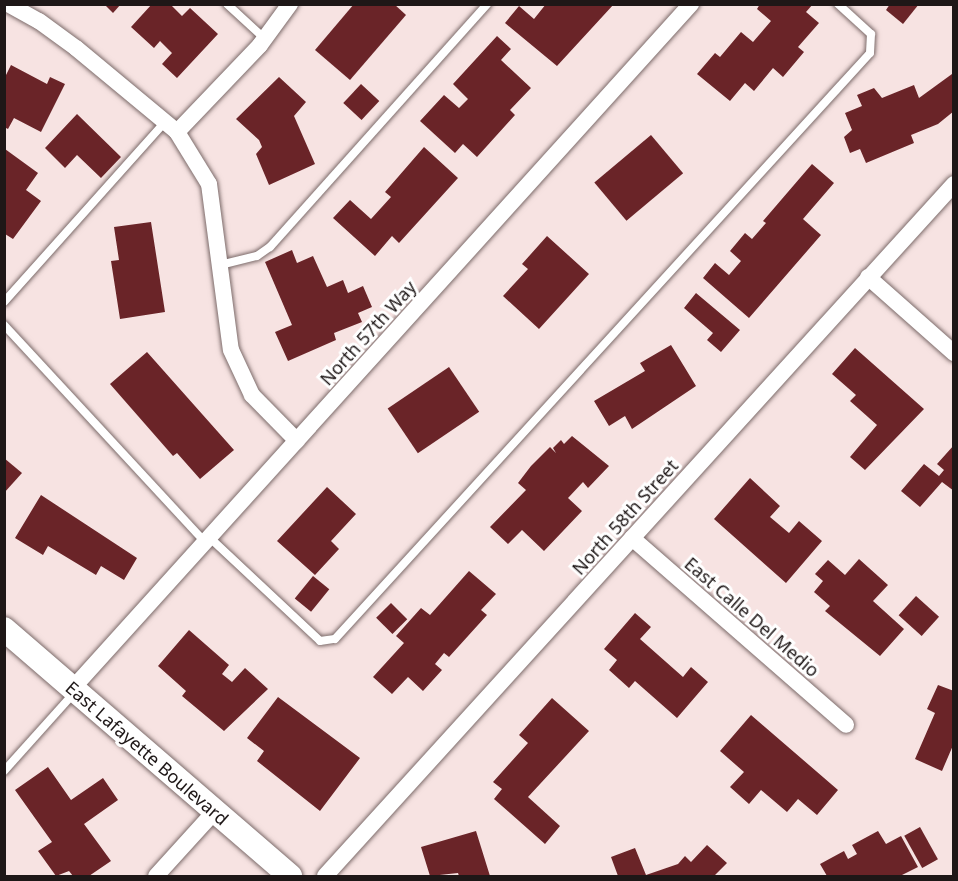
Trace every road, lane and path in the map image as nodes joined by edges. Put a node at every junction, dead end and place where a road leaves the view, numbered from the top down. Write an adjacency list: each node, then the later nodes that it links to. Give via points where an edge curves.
1 (8, 4): 8 (street, via 76,48)
2 (226, 4): 7 (lane)
3 (290, 4): 7 (street)
4 (487, 4): 10 (lane, via 270,247 257,256)
5 (691, 4): 15 (street, North 57th Way)
6 (838, 4): 17 (lane, via 871,34 870,53 335,639 320,641)
7 (264, 38): 8 (street)
8 (172, 127): 10 (street, via 209,184); 12 (lane)
9 (954, 184): 11 (street, North 58th Street)
10 (220, 265): 15 (street, via 231,350 252,395)
11 (868, 277): 14 (street); 16 (street, North 58th Street)
12 (4, 302)
13 (4, 325): 17 (lane)
14 (954, 353)
15 (297, 441): 17 (street, North 57th Way)
16 (632, 538): 20 (street, East Calle Del Medio); 25 (street, North 58th Street)
17 (207, 539): 19 (street, North 57th Way)
18 (4, 628): 19 (street, East Lafayette Boulevard)
19 (75, 689): 21 (lane); 22 (street, East Lafayette Boulevard)
20 (846, 725)
21 (4, 771)
22 (215, 811): 23 (street); 24 (street, East Lafayette Boulevard)
23 (156, 876)
24 (290, 876)
25 (325, 876)

